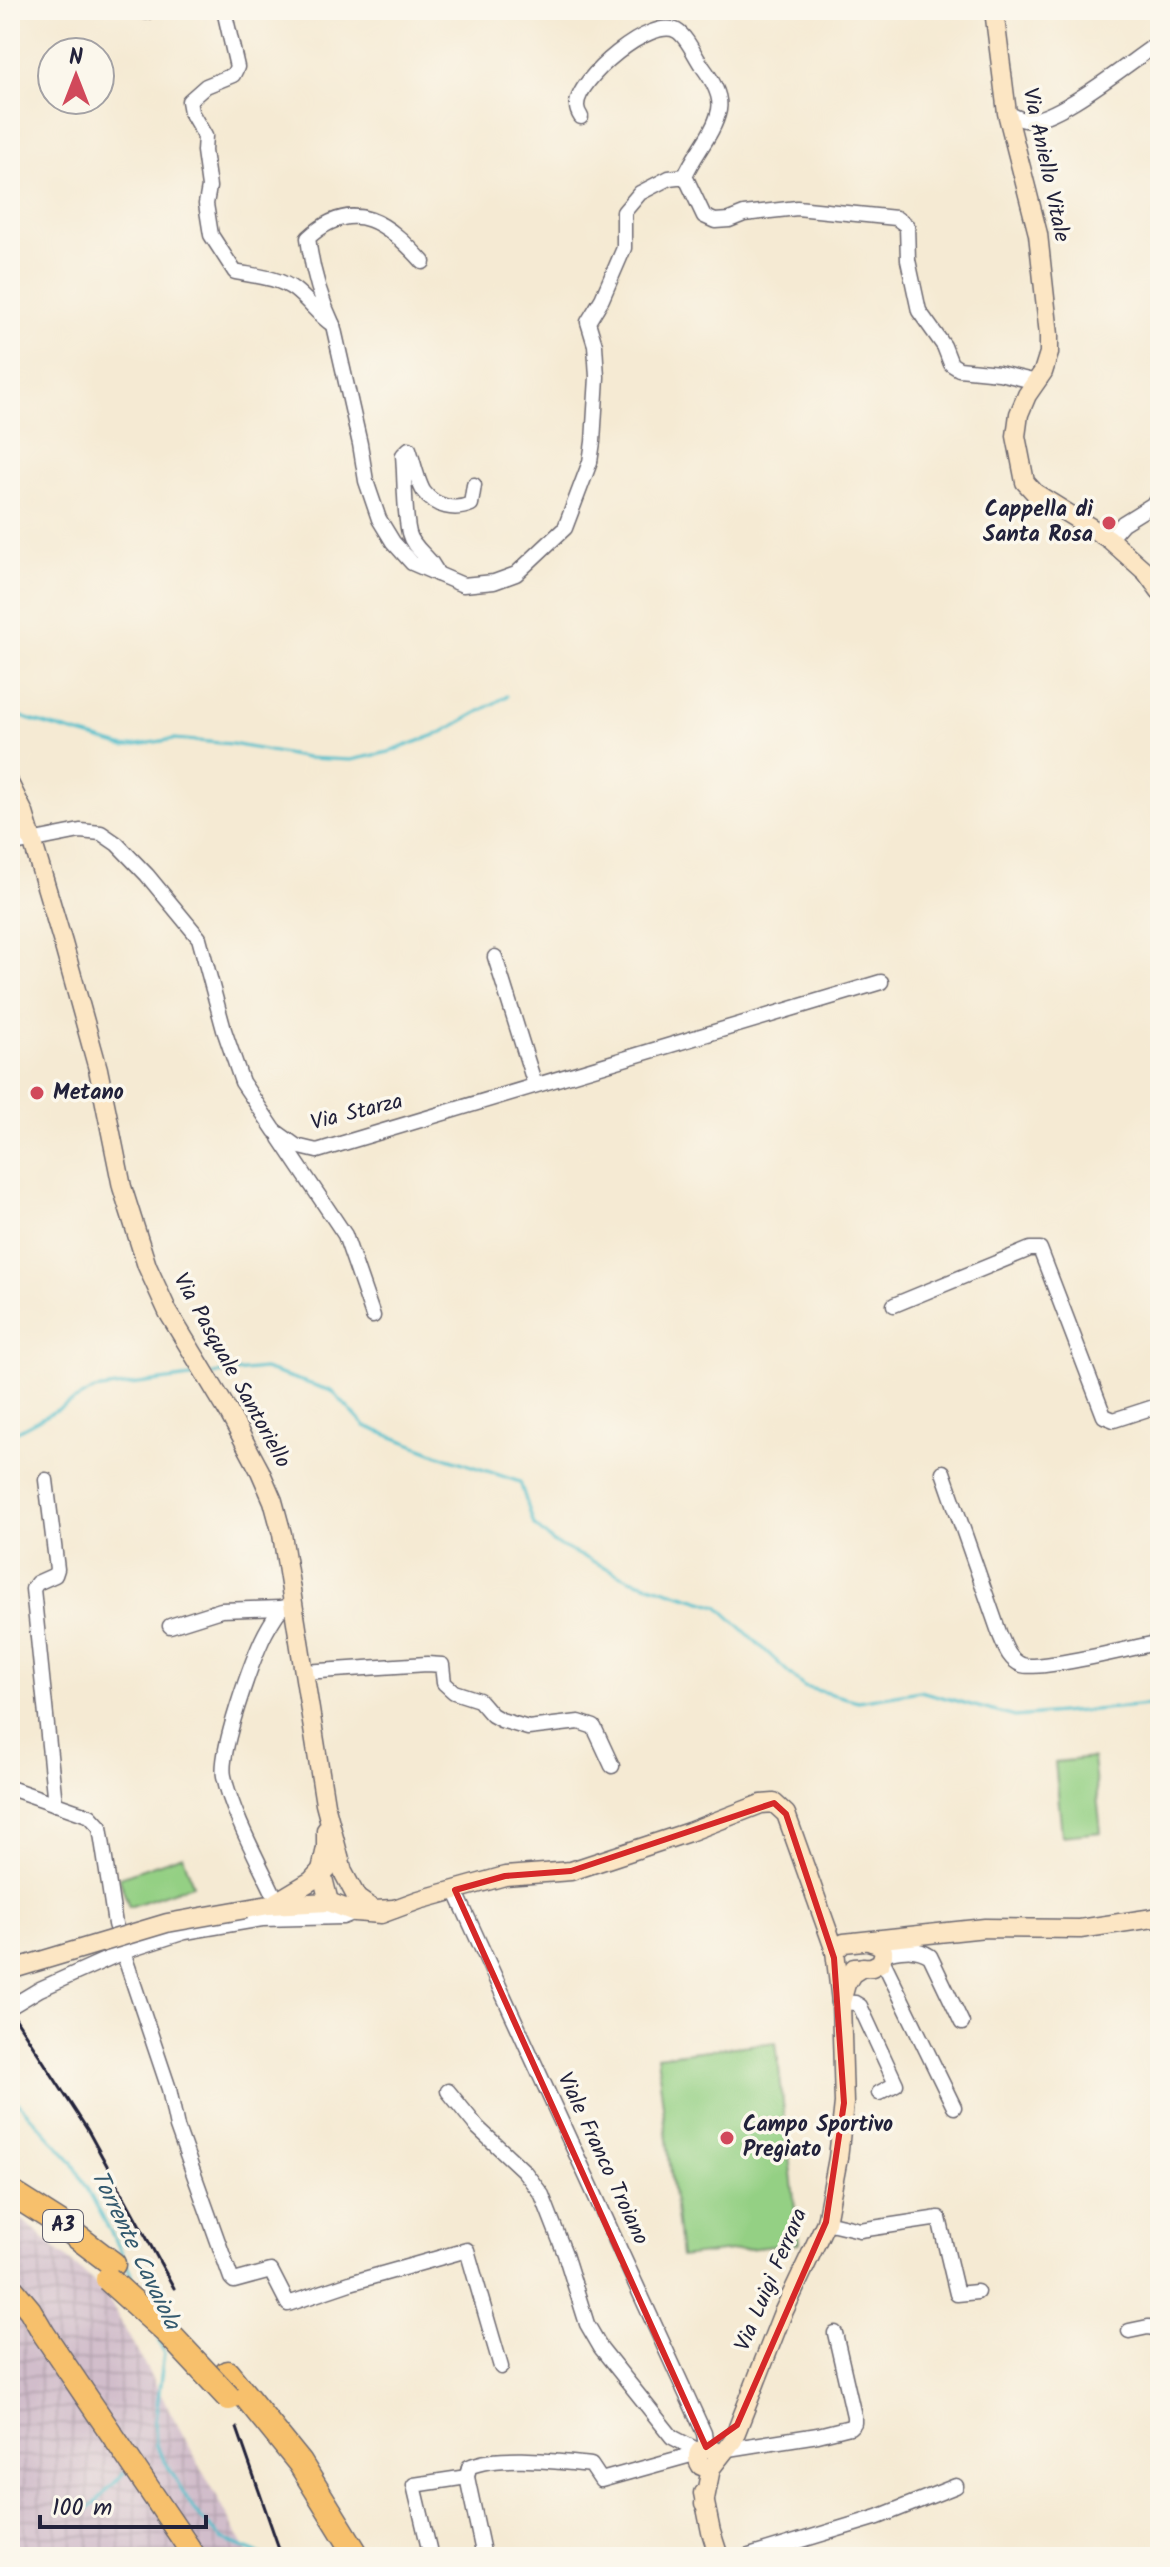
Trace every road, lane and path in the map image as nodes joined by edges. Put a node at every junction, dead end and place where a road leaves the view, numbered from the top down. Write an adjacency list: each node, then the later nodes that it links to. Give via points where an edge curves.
1 (134, 10): 2 (street)
2 (151, 10)
3 (224, 10): 10 (street, via 237,67 233,75 206,86 189,101 205,136 211,235 235,272 293,289)
4 (994, 10): 6 (street, Via Aniello Vitale)
5 (1160, 42): 6 (street, via 1047,115 1026,120)
6 (1007, 113): 11 (street, Via Aniello Vitale, via 1038,234 1049,353)
7 (581, 117): 8 (street, via 581,92 615,55 651,30 678,31 705,70 720,108)
8 (685, 176): 11 (street, via 704,216 715,221 797,208 896,218 907,226 919,311 951,364); 15 (street, via 640,193 624,212 624,248 588,322 597,377 593,442 565,528 516,574 463,585)
9 (423, 262): 10 (street, via 405,242 363,216 319,227 308,238 309,249)
10 (333, 325): 15 (street, via 379,519 412,563)
11 (1037, 382): 14 (street, Via Aniello Vitale, via 1019,414 1016,436 1025,482)
12 (474, 485): 15 (street, via 471,504 460,509 442,506 424,492 409,449 403,455 409,533)
13 (1160, 500): 14 (street, via 1123,523)
14 (1109, 539): 16 (street, Via Aniello Vitale)
15 (437, 575)
16 (1160, 591)
17 (10, 785): 18 (street, Via Pasquale Santoriello)
18 (33, 840): 19 (street, Via Starza); 23 (street, Via Starza, via 80,831 101,833 147,875 199,938 242,1082); 29 (street, Via Pasquale Santoriello, via 98,1069 132,1221 163,1301 242,1434 273,1501 282,1534)
19 (10, 845)
20 (495, 957): 22 (street)
21 (881, 982): 22 (street, Via Starza)
22 (535, 1085): 23 (street, Via Starza, via 317,1151 296,1146)
23 (275, 1131): 25 (street, via 345,1235)
24 (894, 1305): 26 (street, via 1040,1249 1104,1416 1114,1420)
25 (373, 1316)
26 (1160, 1405)
27 (943, 1472): 31 (street, via 1010,1657 1023,1666 1058,1663)
28 (46, 1480): 35 (street, via 57,1569 33,1589)
29 (287, 1606): 30 (street, via 221,1610); 32 (street, Via Pasquale Santoriello); 40 (street, via 262,1638 223,1766)
30 (170, 1626)
31 (1160, 1642)
32 (304, 1672): 33 (street, via 442,1665 444,1683 479,1700 501,1720 528,1728 579,1722 594,1727); 36 (street, Via Pasquale Santoriello)
33 (612, 1766)
34 (10, 1788): 35 (street)
35 (55, 1804): 45 (street, via 90,1816 100,1827)
36 (325, 1804): 37 (street); 38 (street)
37 (321, 1870): 38 (street); 40 (street); 42 (street)
38 (343, 1872): 41 (street); 42 (street)
39 (455, 1890): 41 (street, via 394,1909); 44 (street, via 505,1876 571,1871 774,1803 786,1814); 67 (street, Viale Franco Troiano, via 704,2433)
40 (273, 1903): 42 (street); 48 (street, bridge, via 167,1923)
41 (356, 1905): 42 (street)
42 (326, 1910): 45 (street, via 185,1932)
43 (1160, 1917): 46 (street, via 1080,1929 985,1928)
44 (825, 1918): 46 (street); 47 (street)
45 (123, 1952): 50 (street); 66 (street, via 231,2278 271,2271 288,2304 467,2250)
46 (877, 1954): 47 (street, via 846,1968); 47 (street, via 844,1943); 49 (street, via 852,1974); 51 (street, via 911,1949 930,1956); 54 (street)
47 (837, 1957): 49 (street)
48 (10, 1970)
49 (841, 2002): 53 (street, via 860,2006 896,2084); 57 (street, Via Luigi Ferrara, via 844,2103)
50 (10, 2007)
51 (962, 2023)
52 (448, 2091): 67 (street, via 542,2195 587,2324 601,2348 672,2437)
53 (879, 2093)
54 (954, 2107)
55 (10, 2192): 58 (highway, A3, via 59,2223)
56 (10, 2209): 58 (highway, A3)
57 (826, 2222): 60 (street, via 860,2230 939,2218 957,2294); 67 (street, Via Luigi Ferrara, via 737,2425)
58 (110, 2272): 71 (highway, A3, bridge, via 229,2398 292,2478); 72 (highway, A3, via 177,2320 227,2373 300,2463)
59 (10, 2286): 65 (main road)
60 (977, 2292)
61 (10, 2304): 65 (main road)
62 (1160, 2329): 63 (street)
63 (1129, 2331)
64 (835, 2333): 67 (street, via 854,2416 850,2427)
65 (44, 2334): 70 (main road)
66 (501, 2367)
67 (708, 2456): 68 (street, via 601,2480 591,2465 482,2461 469,2467); 75 (street, via 704,2504)
68 (467, 2477): 73 (street, via 414,2485); 74 (street)
69 (956, 2486): 76 (street, via 878,2517)
70 (195, 2557)
71 (341, 2557)
72 (358, 2557)
73 (431, 2557)
74 (484, 2557)
75 (719, 2557)
76 (746, 2557)

